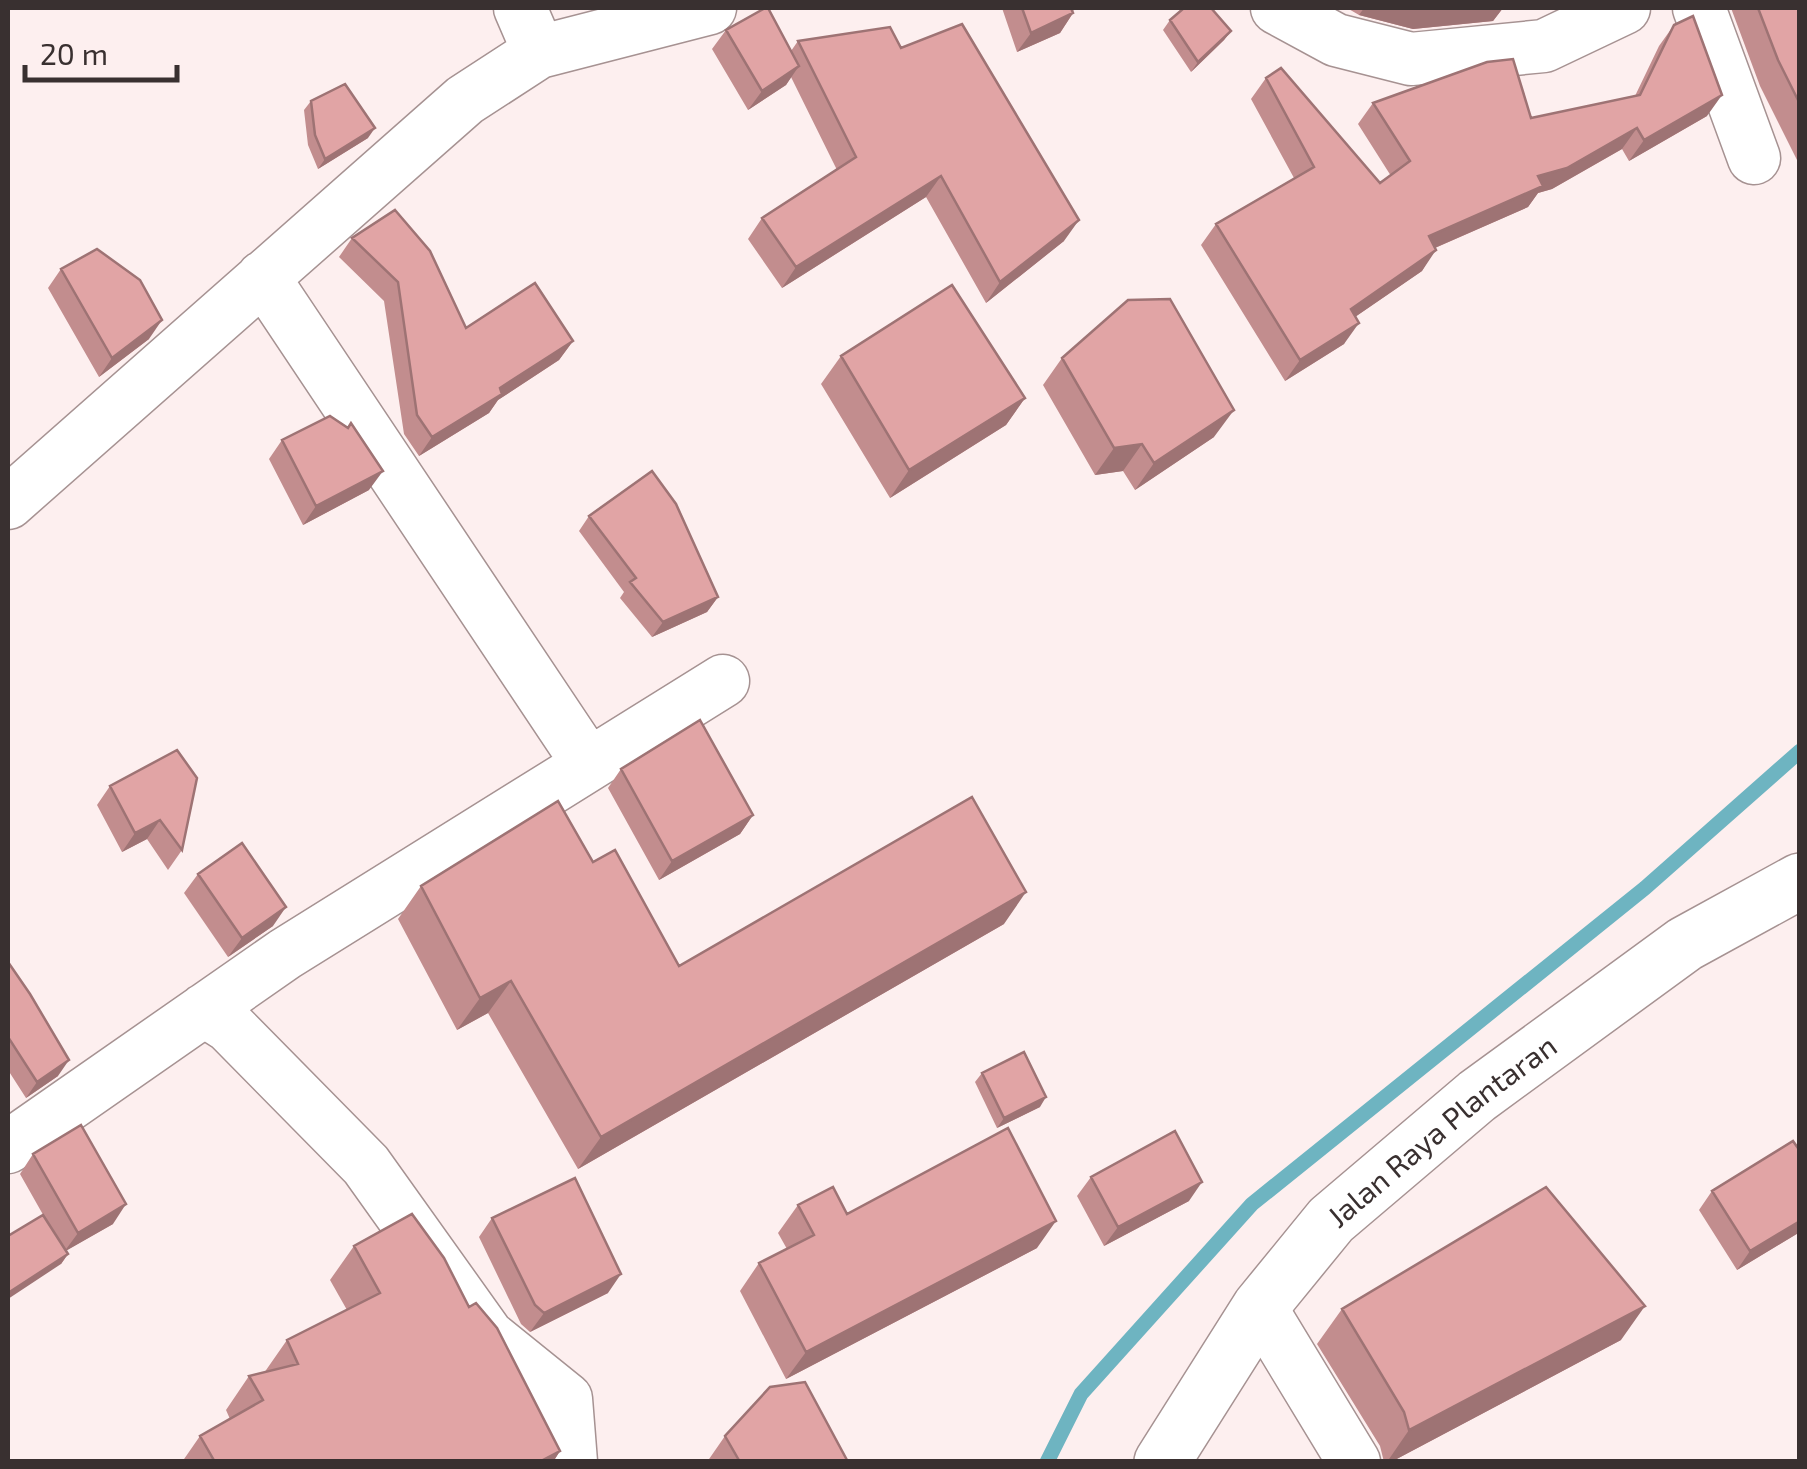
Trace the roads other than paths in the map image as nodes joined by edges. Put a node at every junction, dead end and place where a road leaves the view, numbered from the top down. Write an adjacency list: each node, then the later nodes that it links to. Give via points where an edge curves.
1 (710, 8): 5 (street)
2 (1277, 8): 3 (street, via 1336,40 1412,59 1544,46)
3 (1624, 8)
4 (1699, 8): 6 (street)
5 (529, 30): 7 (street, via 465,100)
6 (1754, 158)
7 (264, 278): 8 (street); 10 (street)
8 (8, 503)
9 (723, 681): 10 (street)
10 (587, 762): 12 (street)
11 (1800, 881): 14 (main road, Jalan Raya Plantaran, via 1685,944 1476,1096 1331,1220)
12 (204, 1010): 13 (street); 15 (street, via 229,1026 366,1164 488,1336 566,1399)
13 (8, 1147)
14 (1260, 1307): 16 (main road, Jalan Raya Plantaran); 17 (street)
15 (571, 1462)
16 (1162, 1462)
17 (1354, 1462)

